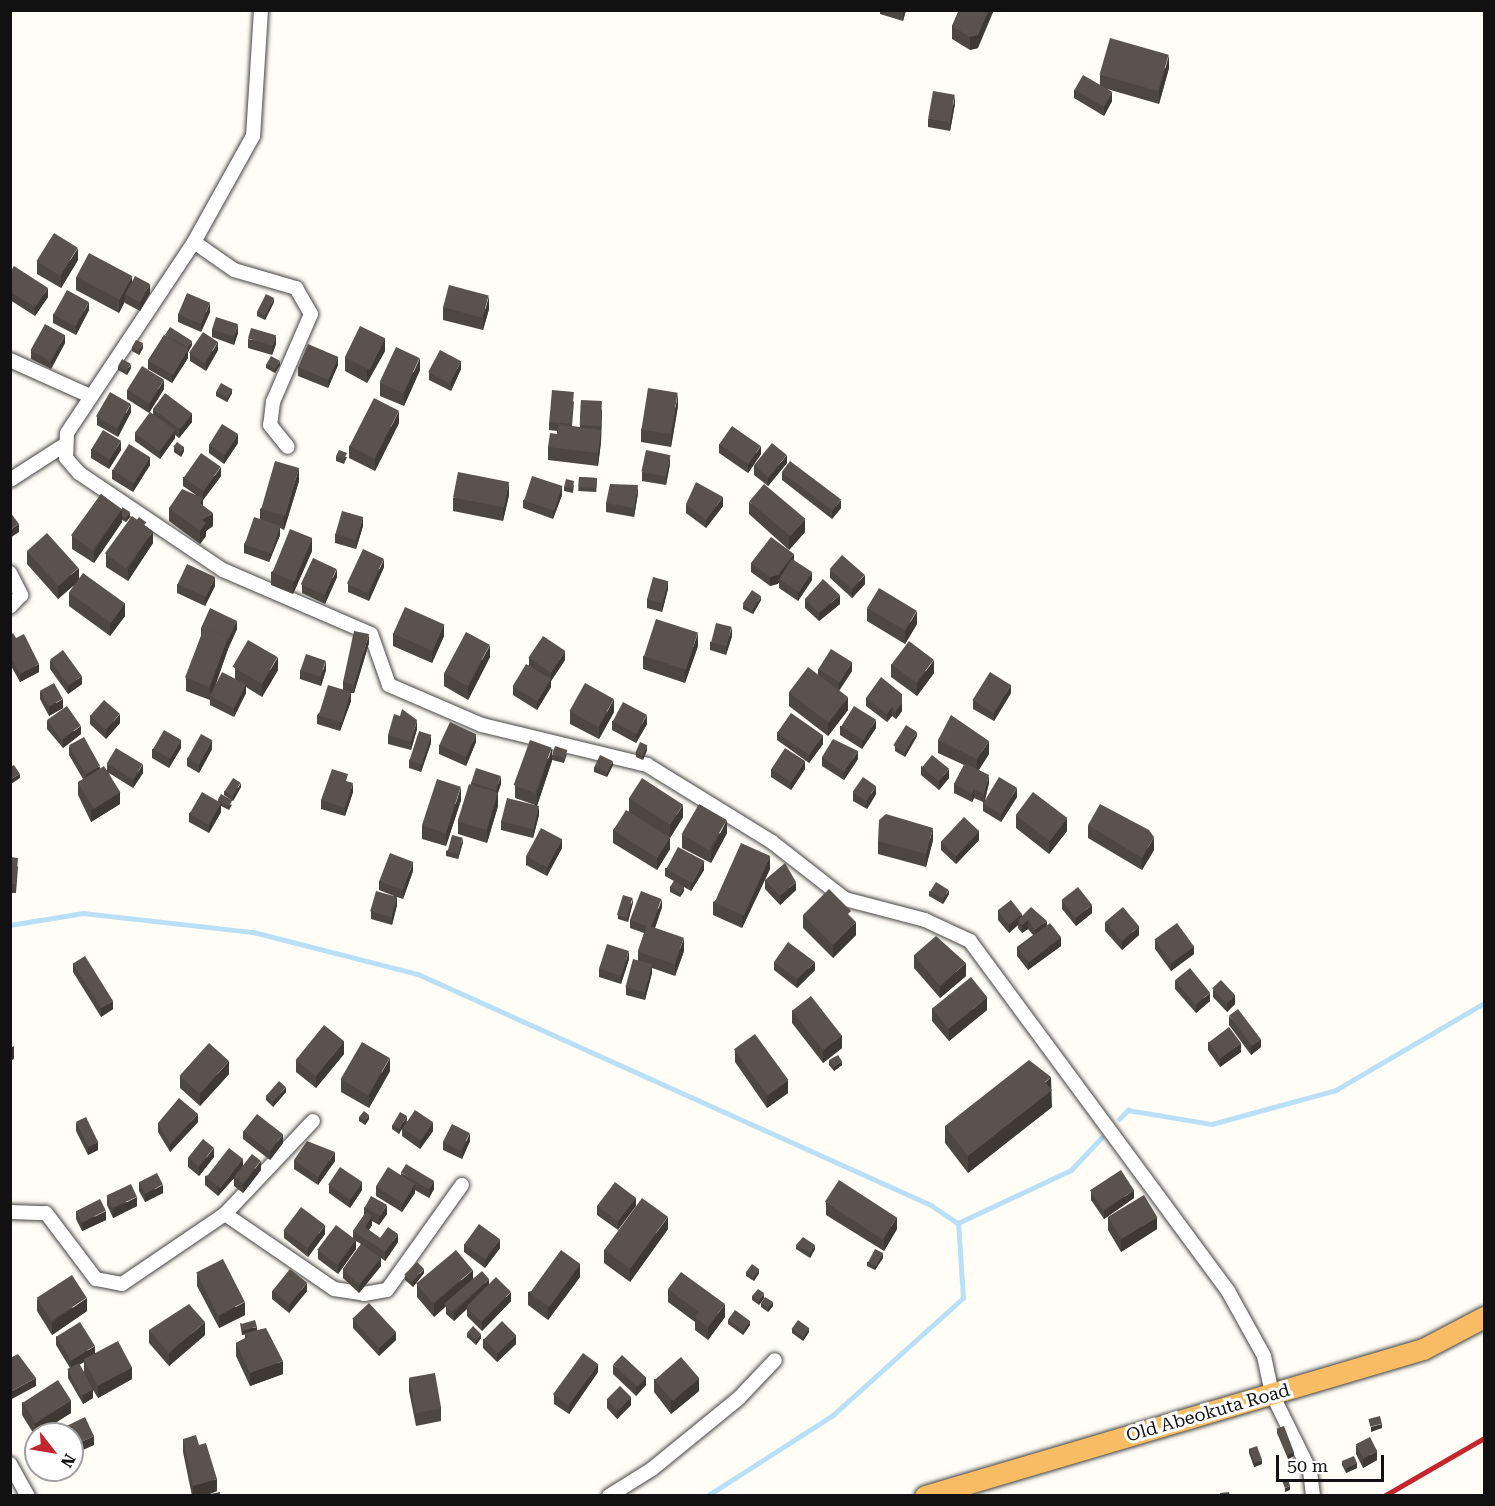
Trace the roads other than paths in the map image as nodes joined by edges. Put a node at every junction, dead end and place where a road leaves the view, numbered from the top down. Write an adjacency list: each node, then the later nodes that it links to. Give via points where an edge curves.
1 (261, 10): 2 (street, via 253,136)
2 (194, 242): 4 (street); 6 (street, via 234,270 296,288 311,314 273,402 270,425)
3 (10, 360): 4 (street)
4 (90, 396): 5 (street)
5 (63, 446): 7 (street); 16 (street, via 79,473 223,570 371,634 389,685 482,725 647,765 772,842 845,899 925,920 970,941 1228,1291 1264,1356)
6 (288, 447)
7 (10, 480)
8 (10, 573): 9 (street, via 21,589)
9 (10, 607)
10 (313, 1121): 13 (street)
11 (462, 1185): 13 (street, via 387,1290 364,1294 334,1289)
12 (10, 1212): 13 (street, via 46,1214 89,1272 112,1286 150,1270)
13 (225, 1214)
14 (1485, 1317): 16 (highway, Old Abeokuta Road, via 1423,1349)
15 (775, 1360): 21 (street, via 739,1398 652,1469)
16 (1272, 1394): 18 (highway, Old Abeokuta Road); 24 (street, via 1310,1471)
17 (10, 1464): 19 (street)
18 (988, 1477): 22 (highway, Old Abeokuta Road); 23 (street)
19 (15, 1481): 20 (street)
20 (28, 1496)
21 (609, 1496)
22 (926, 1496)
23 (965, 1496)
24 (1313, 1496)

